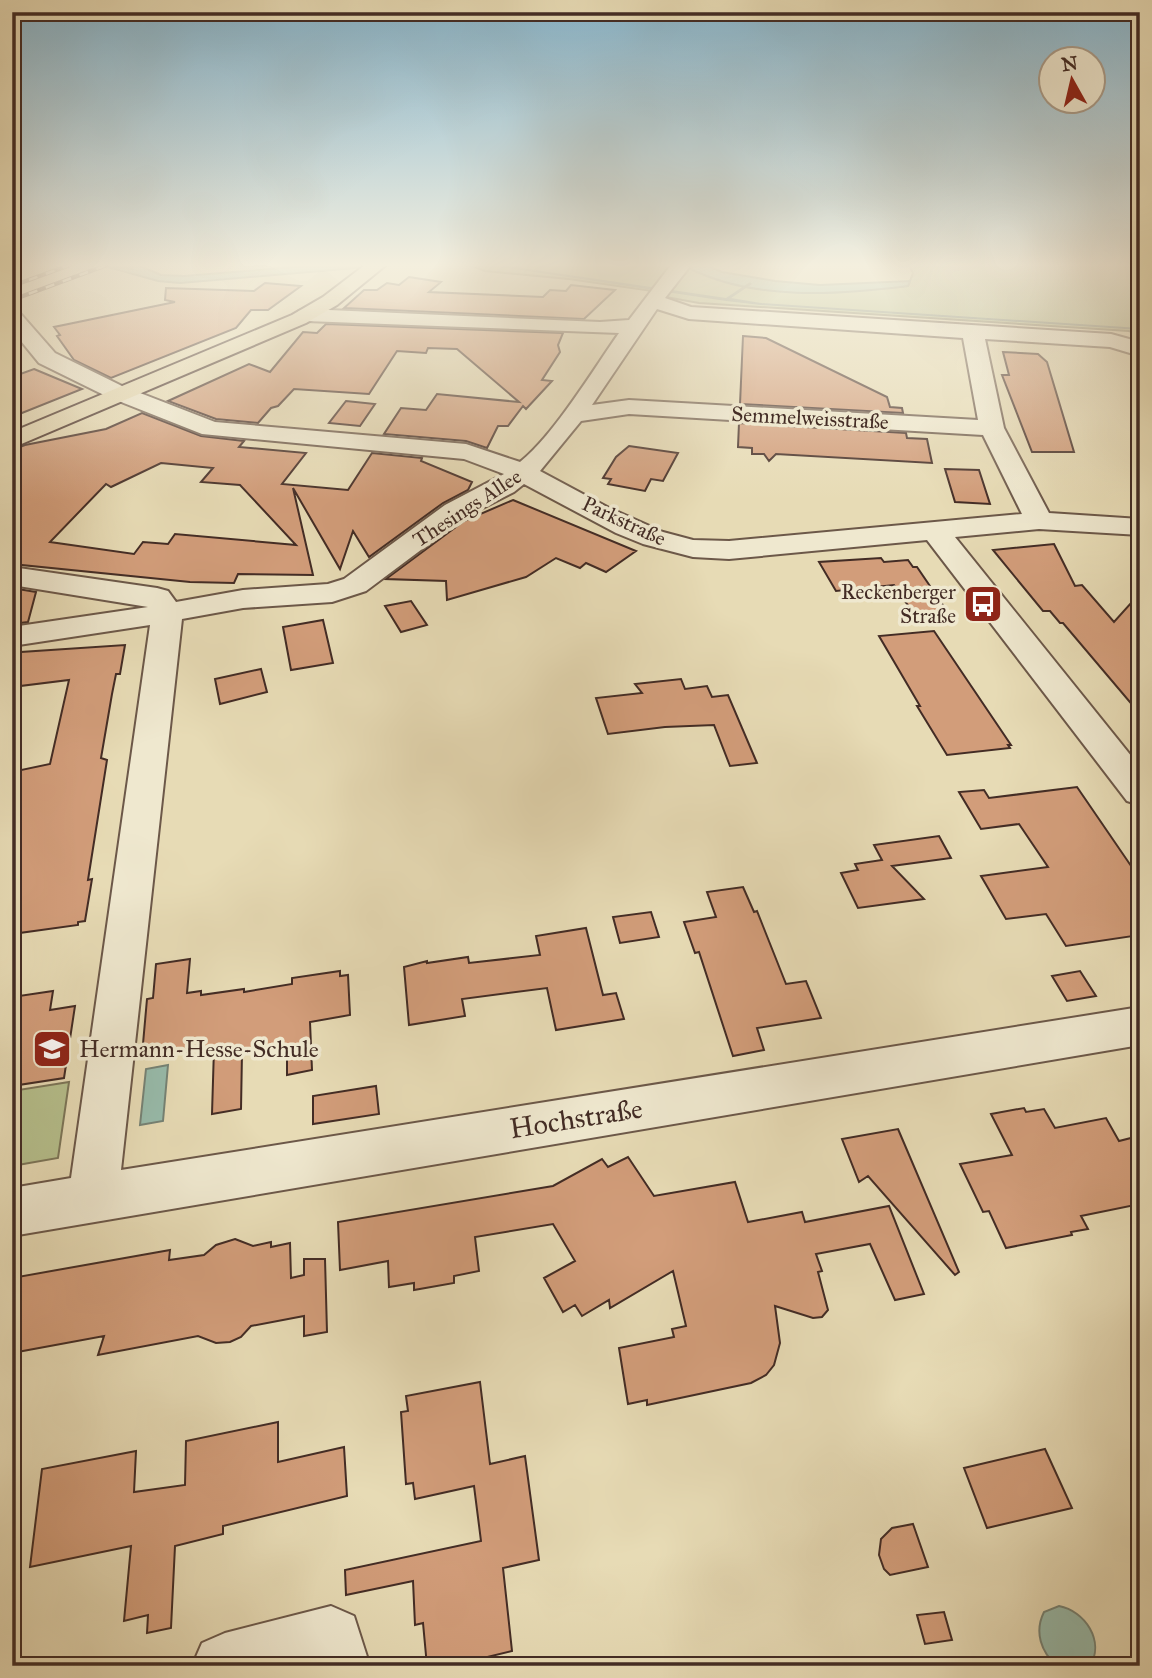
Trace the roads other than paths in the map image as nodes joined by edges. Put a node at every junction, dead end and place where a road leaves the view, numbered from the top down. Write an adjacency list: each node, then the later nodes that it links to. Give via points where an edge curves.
1 (35, 343): 8 (street, Parkstraße, via 47,358)
2 (241, 343): 8 (main road)
3 (624, 343): 7 (street, Thesings Allee)
4 (974, 343): 11 (street)
5 (1119, 343): 6 (street)
6 (1140, 349)
7 (592, 388): 9 (street, Semmelweisstraße); 10 (street, Thesings Allee)
8 (123, 395): 12 (main road); 13 (street, Parkstraße, via 211,429 466,452)
9 (629, 407): 10 (street, Semmelweisstraße); 11 (street, Semmelweisstraße)
10 (573, 415): 13 (street, Thesings Allee)
11 (992, 428): 14 (street)
12 (12, 441)
13 (526, 471): 16 (street, Parkstraße, via 632,529 681,547 729,550); 18 (street, Thesings Allee, via 455,511 355,585 313,596 243,599)
14 (1039, 521): 15 (street, Parkstraße); 16 (street, Parkstraße)
15 (1140, 527)
16 (934, 530): 20 (street)
17 (12, 576): 18 (street, via 157,597)
18 (166, 612): 19 (street, Thesings Allee); 22 (street)
19 (12, 636)
20 (1140, 792)
21 (1140, 1026): 22 (street, Hochstraße)
22 (93, 1198): 23 (street, Hochstraße)
23 (12, 1212)
24 (225, 1666): 25 (street, via 331,1639)
25 (337, 1666)

